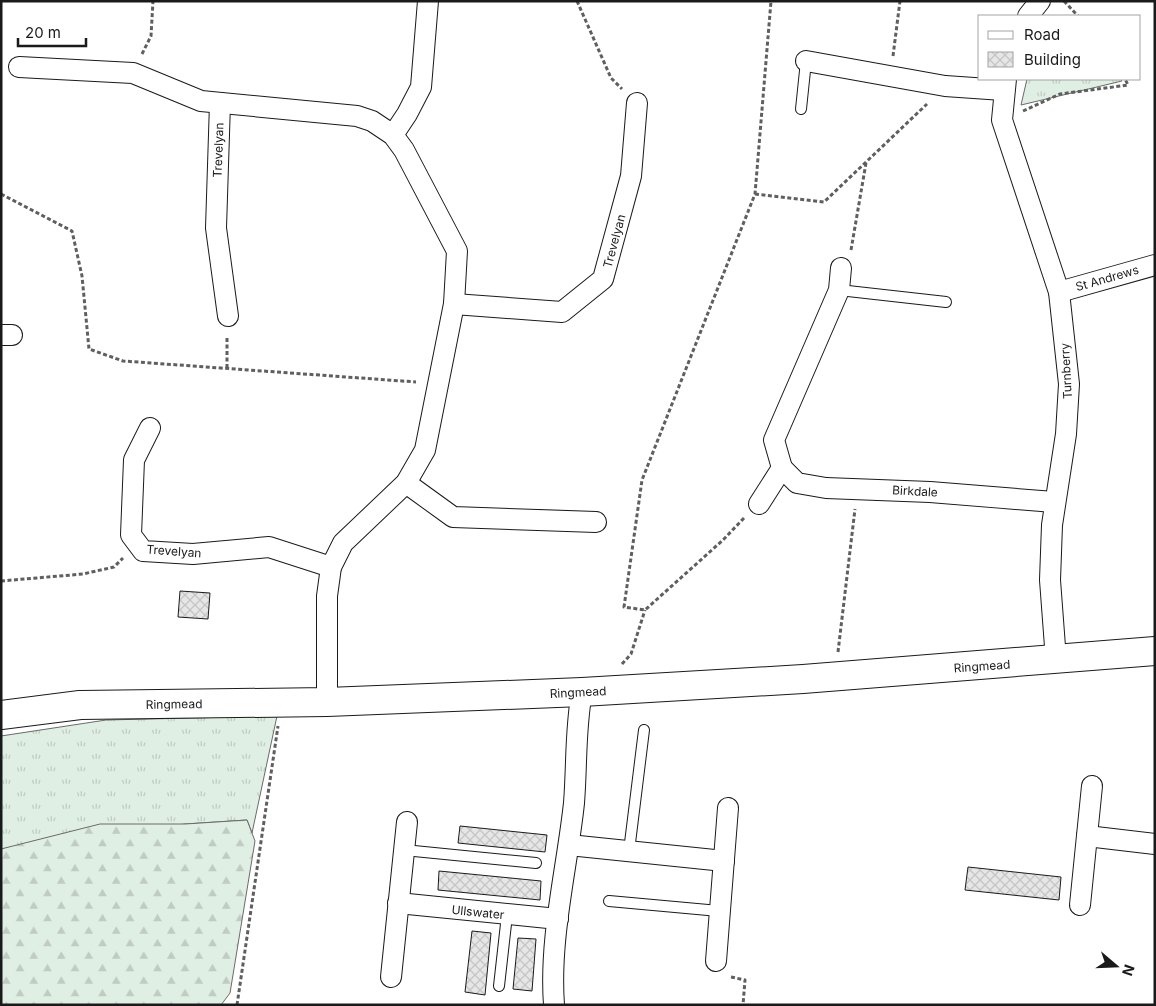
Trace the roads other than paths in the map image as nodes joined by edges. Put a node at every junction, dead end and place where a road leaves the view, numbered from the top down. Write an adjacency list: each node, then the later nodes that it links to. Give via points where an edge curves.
1 (428, 1): 10 (street, via 421,87)
2 (1040, 1): 3 (street)
3 (1029, 15)
4 (806, 61): 6 (street, Turnberry, via 945,86); 9 (lane)
5 (19, 67): 7 (street, via 133,73 201,101)
6 (1004, 84): 14 (street, Turnberry, via 1002,120)
7 (220, 103): 10 (street, via 358,116); 17 (street, Trevelyan, via 216,228)
8 (637, 103): 16 (street, Trevelyan, via 631,176 603,279 562,312)
9 (801, 109)
10 (393, 135): 16 (street, via 457,251)
11 (1155, 265): 14 (street, St Andrews)
12 (841, 268): 13 (street)
13 (839, 290): 15 (lane); 19 (street, via 774,440)
14 (1059, 292): 21 (street, Turnberry, via 1070,384 1066,434)
15 (946, 302)
16 (454, 304): 20 (street, via 426,450)
17 (228, 316)
18 (150, 428): 24 (street, Trevelyan, via 134,460 131,535 143,551 193,554 269,547)
19 (782, 468): 21 (street, Birkdale, via 797,483 826,488); 22 (street)
20 (406, 483): 23 (street, via 453,517); 24 (street, via 343,543)
21 (1054, 502): 26 (street, Turnberry, via 1050,580)
22 (758, 504)
23 (596, 522)
24 (331, 566): 28 (street, via 327,596)
25 (1155, 651): 26 (street, Ringmead)
26 (1056, 660): 27 (street, Ringmead)
27 (582, 692): 28 (street, Ringmead); 36 (street, via 578,709)
28 (327, 702): 29 (street, Ringmead, via 80,705)
29 (1, 715)
30 (644, 730): 38 (lane)
31 (1092, 786): 34 (street)
32 (728, 808): 39 (street)
33 (407, 822): 37 (street)
34 (1087, 836): 35 (street); 43 (street)
35 (1155, 844)
36 (569, 845): 38 (street); 46 (street)
37 (404, 850): 40 (lane); 42 (street)
38 (629, 851): 39 (street)
39 (724, 861): 44 (street)
40 (536, 863)
41 (610, 901): 44 (lane)
42 (398, 903): 45 (street, Ullswater); 48 (street)
43 (1080, 905)
44 (719, 911): 47 (street)
45 (507, 916): 46 (street, Ullswater); 49 (lane)
46 (558, 919): 50 (street)
47 (716, 961)
48 (391, 977)
49 (499, 986)
50 (554, 1005)

